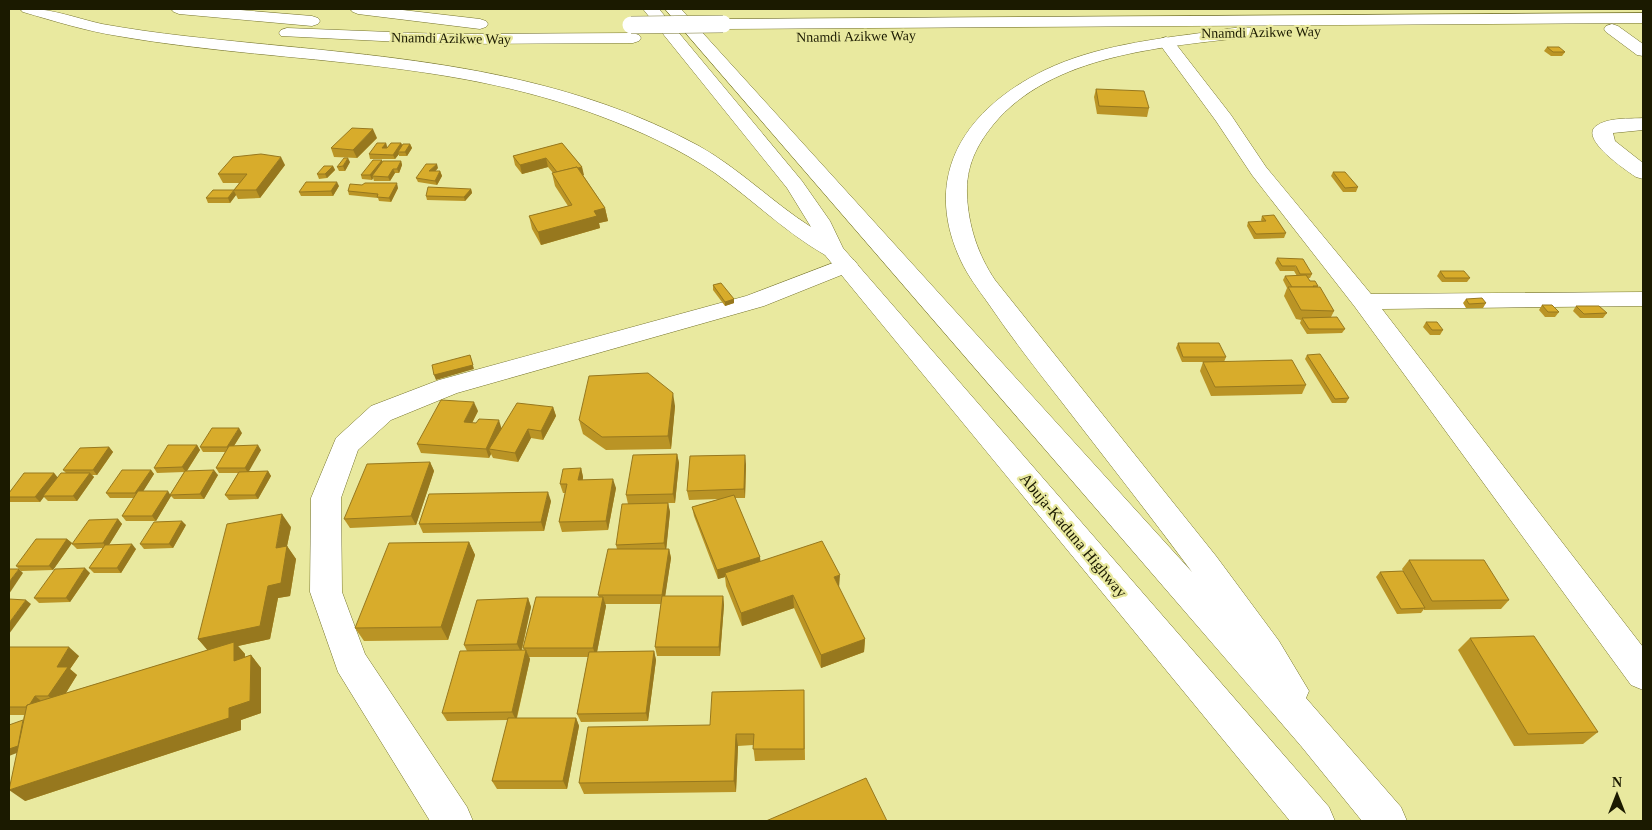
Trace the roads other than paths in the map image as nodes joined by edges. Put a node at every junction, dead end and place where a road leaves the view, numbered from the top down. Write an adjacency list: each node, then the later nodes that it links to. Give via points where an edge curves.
1 (28, 9): 20 (main road, via 127,33 189,42 381,60 450,70 570,99 640,125 708,160)
2 (70, 9): 8 (main road)
3 (180, 9): 9 (main road, Nnamdi Azikwe Way, via 322,22)
4 (358, 9): 9 (main road)
5 (651, 9): 20 (main road, via 795,185)
6 (674, 9): 24 (main road)
7 (1643, 18): 13 (main road, Nnamdi Azikwe Way)
8 (187, 26)
9 (516, 26): 14 (main road, Nnamdi Azikwe Way)
10 (1643, 28): 11 (main road, Nnamdi Azikwe Way)
11 (1612, 29): 15 (main road, Nnamdi Azikwe Way); 17 (main road)
12 (242, 30): 14 (main road, Nnamdi Azikwe Way, via 442,40)
13 (724, 31): 14 (main road, Nnamdi Azikwe Way); 15 (main road, Nnamdi Azikwe Way)
14 (632, 32)
15 (1249, 32): 16 (main road)
16 (1166, 42): 22 (main road, via 1259,171); 24 (main road, via 1122,50 1073,65 1044,78 997,109 981,125 959,164 958,216 978,273 1204,562 1272,657)
17 (1643, 51)
18 (1643, 124): 19 (main road, via 1614,126 1604,130 1603,138 1607,145)
19 (1643, 173)
20 (839, 257): 25 (main road, via 755,301 448,386 381,413 346,445 326,498 326,592 350,660); 26 (main road, Abuja-Kaduna Highway)
21 (1643, 299): 22 (main road)
22 (1364, 302): 23 (main road)
23 (1643, 674)
24 (1314, 734): 27 (main road)
25 (453, 821)
26 (1315, 821)
27 (1387, 821)

